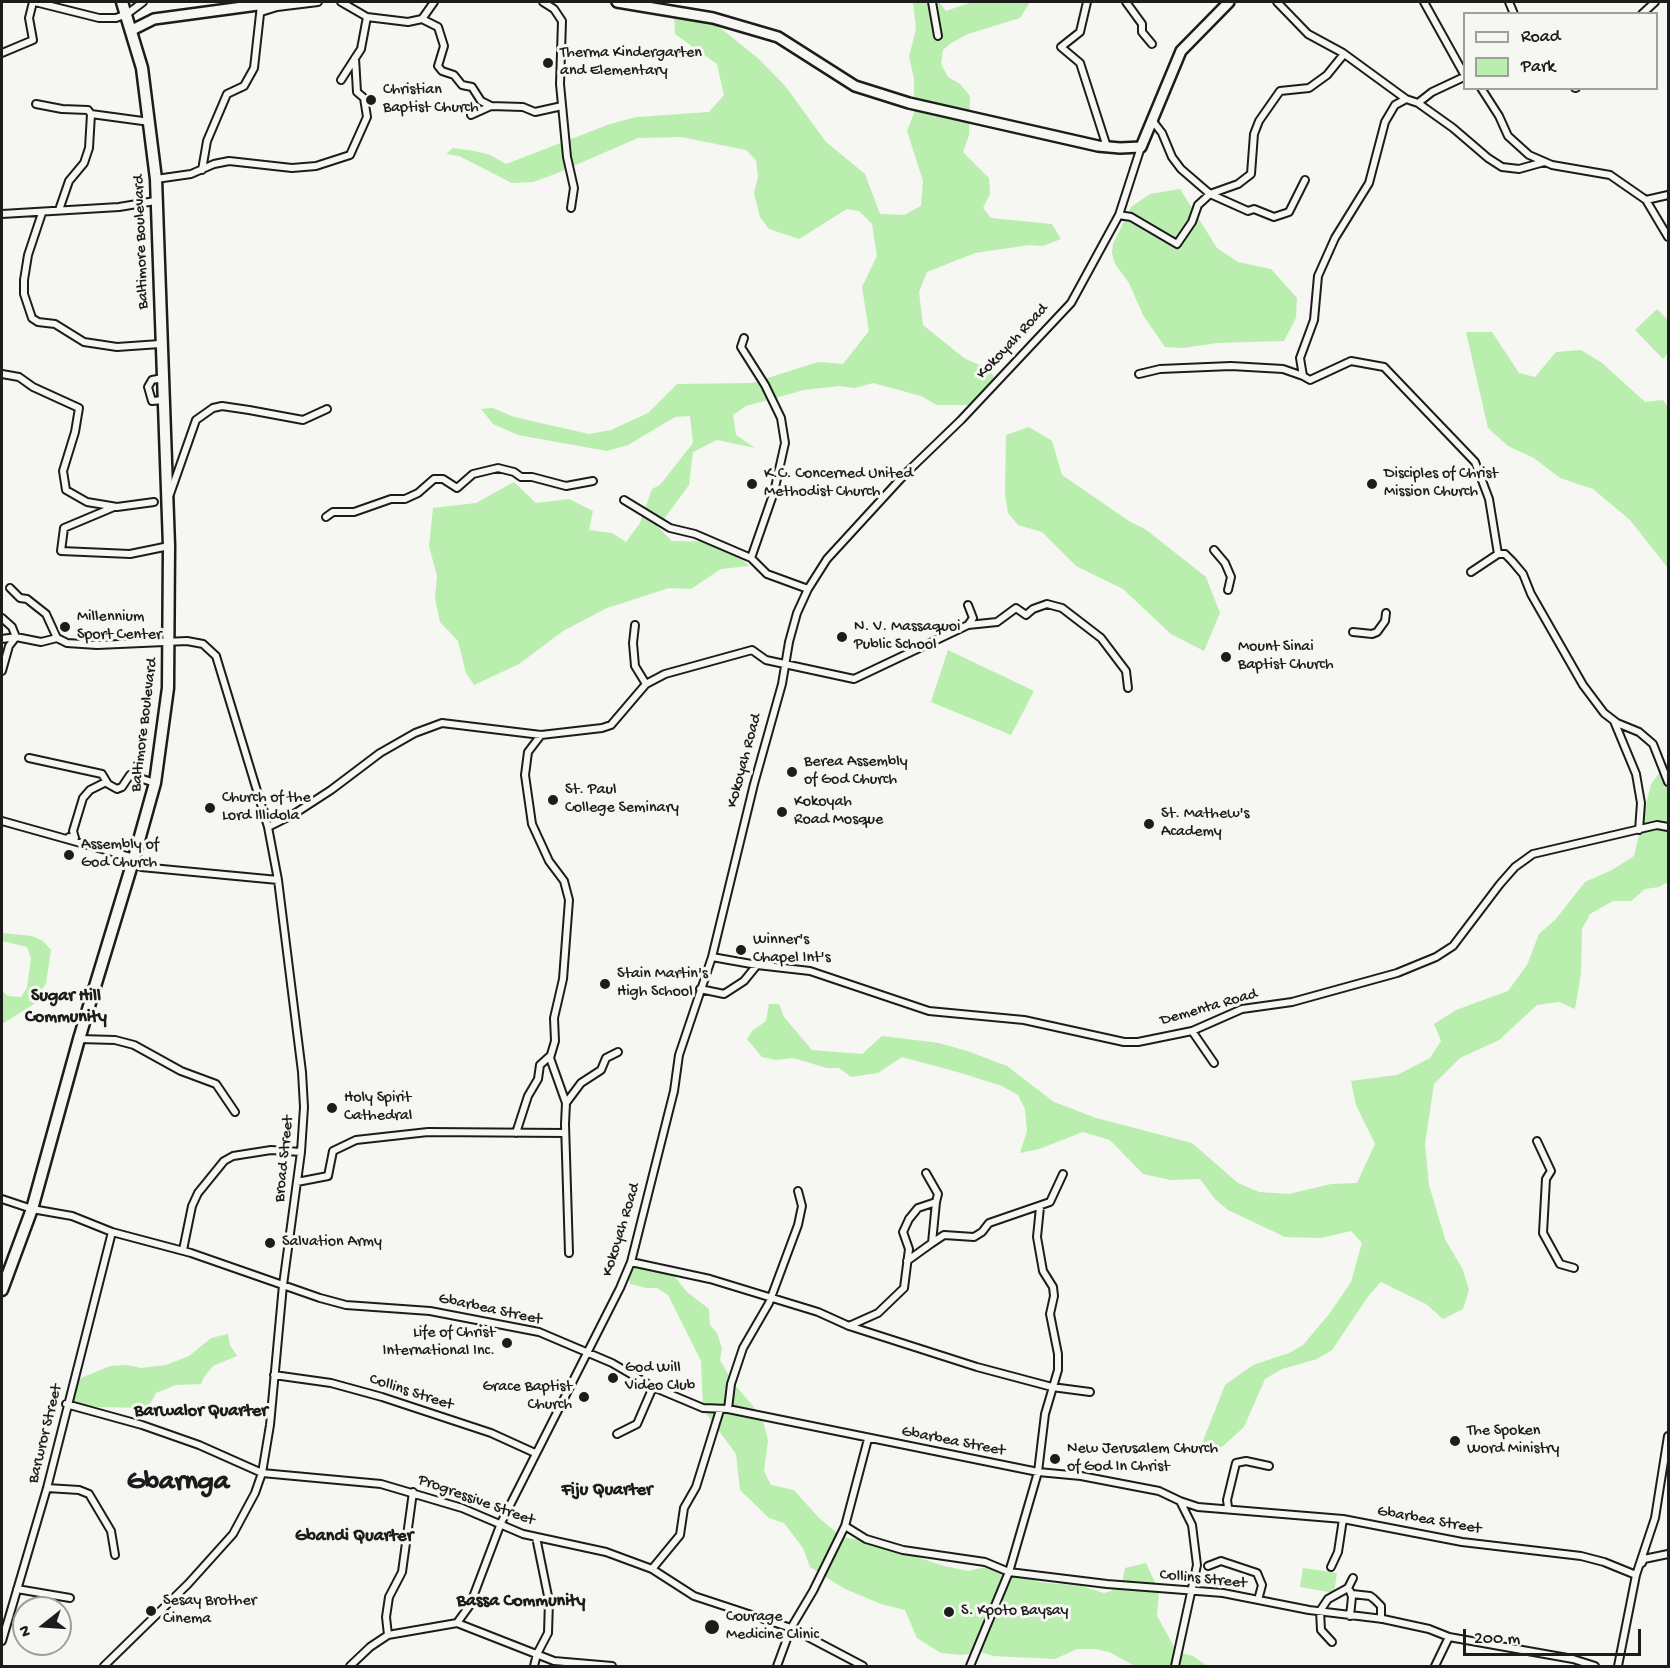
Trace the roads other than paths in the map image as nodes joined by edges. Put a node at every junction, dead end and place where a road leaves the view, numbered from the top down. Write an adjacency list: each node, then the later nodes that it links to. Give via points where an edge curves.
1 (34, 2): 17 (street, via 99,18); 23 (street, via 29,18 33,40)
2 (122, 2): 17 (highway, Baltimore Boulevard)
3 (142, 2): 17 (street)
4 (280, 2): 16 (main road)
5 (318, 2): 16 (street)
6 (341, 2): 18 (street)
7 (434, 2): 19 (street)
8 (543, 2): 34 (street, via 562,21)
9 (617, 2): 39 (main road, via 712,18 778,37 855,86 885,96)
10 (932, 2): 21 (street)
11 (1087, 2): 39 (street, via 1080,32 1061,47 1080,63)
12 (1126, 2): 22 (street)
13 (1229, 2): 37 (main road, Kokoyah Road, via 1181,51)
14 (1277, 2): 24 (street, via 1308,34)
15 (1424, 2): 26 (street)
16 (261, 8): 20 (main road, via 154,19); 42 (street, via 254,68 244,86 227,94 207,141)
17 (127, 14): 20 (highway, Baltimore Boulevard)
18 (367, 17): 19 (street, via 408,22); 25 (street, via 365,37)
19 (422, 19): 33 (street, via 438,27 444,46 438,66 462,85 472,87 481,101)
20 (132, 30): 38 (highway, Baltimore Boulevard)
21 (938, 36)
22 (1152, 44)
23 (2, 53)
24 (1344, 54): 30 (street); 45 (street, via 1327,75 1309,88 1280,91 1254,134 1251,174 1238,184)
25 (356, 58): 28 (street); 42 (street, via 357,92 364,98 367,117 350,155 316,166 292,168 229,161)
26 (1463, 73)
27 (1463, 76): 31 (street)
28 (341, 80)
29 (1482, 90): 41 (street, via 1508,136 1529,155)
30 (1406, 99): 31 (street); 59 (street, via 1395,105 1385,122 1369,183 1335,238 1318,276 1314,321 1300,358)
31 (1418, 103): 41 (street, via 1502,167 1519,169)
32 (36, 104): 35 (street, via 88,110)
33 (491, 106): 34 (street, via 524,107 535,112); 36 (street)
34 (562, 106): 49 (street, via 574,188)
35 (91, 114): 38 (street); 50 (street, via 84,163 69,181)
36 (471, 115)
37 (1152, 120): 40 (main road, Kokoyah Road); 45 (street, via 1172,157)
38 (151, 122): 43 (highway, Baltimore Boulevard)
39 (1107, 147): 40 (main road)
40 (1141, 147): 53 (street, Kokoyah Road)
41 (1544, 162): 47 (street, via 1610,175)
42 (202, 171): 43 (street)
43 (156, 179): 48 (highway, Baltimore Boulevard)
44 (1305, 180): 45 (street, via 1289,212 1274,217 1254,209 1248,211)
45 (1210, 194): 53 (street, via 1198,205 1177,244 1131,217)
46 (1668, 195): 47 (street)
47 (1646, 200): 54 (street)
48 (155, 201): 50 (street); 56 (highway, Baltimore Boulevard)
49 (571, 208)
50 (59, 210): 51 (street)
51 (42, 213): 52 (street); 56 (street, via 24,280 32,318 55,324 84,342 117,347)
52 (2, 214)
53 (1119, 215): 73 (street, Kokoyah Road, via 1071,303 905,474 827,559)
54 (1668, 237)
55 (744, 338): 70 (street, via 741,347 781,418 785,443 774,492)
56 (160, 344): 64 (highway, Baltimore Boulevard)
57 (2, 374): 65 (street, via 19,377 79,408 63,471 66,490 87,502)
58 (1139, 374): 59 (street, via 1160,369 1231,366 1283,369)
59 (1303, 376): 69 (street, via 1310,380 1351,361 1384,367 1475,462 1489,499)
60 (327, 409): 64 (street, via 303,420 222,406 204,413 192,428)
61 (593, 481): 66 (street, via 566,486 498,468 473,474 457,488 443,479 434,480 405,499 392,499 354,512 333,512)
62 (624, 500): 70 (street, via 670,528 695,534)
63 (154, 502): 65 (street)
64 (168, 504): 67 (highway, Baltimore Boulevard)
65 (117, 507): 67 (street, via 64,528 61,551 130,554)
66 (326, 517)
67 (169, 546): 84 (highway, Baltimore Boulevard)
68 (1214, 550): 74 (street, via 1231,577)
69 (1498, 554): 71 (street); 89 (street, via 1505,555 1523,574 1583,685)
70 (751, 558): 73 (street, via 767,574)
71 (1471, 572)
72 (10, 588): 82 (street, via 46,614)
73 (808, 589): 85 (street, Kokoyah Road, via 797,613)
74 (1228, 590)
75 (968, 604): 79 (street, via 973,618)
76 (1386, 613): 80 (street, via 1377,632)
77 (2, 618): 81 (street)
78 (634, 625): 87 (street, via 635,666)
79 (968, 625): 85 (street, via 854,679); 88 (street, via 998,622 1016,608 1026,615 1047,604 1062,608 1101,638 1117,657 1126,671)
80 (1353, 632)
81 (16, 637): 82 (street, Broad Street, via 41,642); 83 (street, Broad Street); 86 (street, via 9,646)
82 (57, 638): 84 (street, Broad Street, via 87,644)
83 (2, 639)
84 (170, 643): 94 (highway, Baltimore Boulevard); 96 (street, Broad Street, via 203,644 216,656)
85 (786, 664): 87 (street, via 766,660 752,650 665,674); 102 (street, Kokoyah Road)
86 (2, 671)
87 (646, 684): 90 (street, via 611,725)
88 (1128, 688)
89 (1613, 720): 93 (street, via 1639,732 1653,744); 98 (street, via 1636,774 1641,802)
90 (541, 735): 96 (street, via 442,723 380,753 294,814); 108 (street, via 532,744 525,766 529,806 540,843 564,881 569,900 563,979)
91 (29, 758): 92 (street, via 102,774)
92 (106, 782): 94 (street, via 119,789 130,775); 99 (street, via 83,798 73,831 75,838)
93 (1668, 782)
94 (155, 783): 100 (highway, Baltimore Boulevard)
95 (2, 821): 99 (street)
96 (267, 826): 101 (street, Broad Street)
97 (1668, 827): 98 (street, Dementa Road, via 1657,825)
98 (1639, 830): 105 (street, Dementa Road, via 1533,854 1515,867 1453,946 1436,957 1334,991 1242,1009)
99 (51, 834): 100 (street)
100 (134, 858): 101 (street, via 141,867); 106 (highway, Baltimore Boulevard)
101 (278, 880): 115 (street, Broad Street, via 302,1072)
102 (712, 957): 103 (street, Dementa Road); 104 (street, Kokoyah Road)
103 (756, 965): 104 (street, via 744,981 724,994); 105 (street, Dementa Road, via 810,971 929,1011 1024,1020 1124,1042)
104 (700, 989): 129 (street, Kokoyah Road, via 679,1055 674,1091)
105 (1192, 1030): 109 (street)
106 (79, 1039): 111 (street, via 116,1040 134,1045 181,1071 216,1084); 123 (highway, Baltimore Boulevard)
107 (618, 1052): 110 (street, via 606,1058 601,1070 581,1083)
108 (550, 1056): 110 (street); 112 (street, via 540,1065)
109 (1214, 1063)
110 (566, 1103): 113 (street)
111 (235, 1112)
112 (516, 1133): 113 (street); 118 (street, via 428,1132 356,1140 333,1150 328,1176)
113 (565, 1133): 127 (street)
114 (1537, 1141): 130 (street, via 1551,1170 1545,1189 1543,1233 1560,1264)
115 (301, 1152): 118 (street, Broad Street); 126 (street, via 271,1150 224,1161 198,1192)
116 (926, 1173): 121 (street, via 938,1194)
117 (1063, 1174): 122 (street, via 1050,1202)
118 (297, 1182): 131 (street, Broad Street)
119 (798, 1191): 133 (street, via 802,1206 798,1225)
120 (2, 1199): 123 (street, Gbarbea Street)
121 (936, 1202): 125 (street); 128 (street, via 918,1208 909,1219 903,1232 909,1249)
122 (1040, 1207): 125 (street, via 989,1223 974,1237 944,1235); 138 (street, via 1039,1260 1053,1287 1050,1314 1058,1354)
123 (32, 1209): 124 (street, Gbarbea Street, via 72,1216); 132 (highway, Baltimore Boulevard)
124 (112, 1232): 126 (street, Gbarbea Street); 140 (street, Barwror Street)
125 (932, 1243): 128 (street)
126 (183, 1251): 131 (street, Gbarbea Street)
127 (569, 1253)
128 (907, 1261): 134 (street, via 904,1288 878,1313)
129 (631, 1262): 133 (street, via 662,1266); 135 (street, Kokoyah Road)
130 (1574, 1268)
131 (283, 1285): 135 (street, Gbarbea Street, via 346,1305 430,1311 539,1332); 136 (street, Broad Street)
132 (2, 1290)
133 (770, 1298): 134 (street, via 819,1312); 141 (street, via 743,1348 731,1384)
134 (849, 1326): 138 (street)
135 (586, 1352): 137 (street, Gbarbea Street); 146 (street, Kokoyah Road)
136 (274, 1376): 146 (street, Collins Street, via 332,1383 382,1397 491,1433); 149 (street, Broad Street)
137 (652, 1387): 142 (street, Gbarbea Street, via 703,1408); 143 (street, via 637,1424)
138 (1052, 1387): 139 (street); 148 (street)
139 (1090, 1392)
140 (66, 1404): 149 (street, Progressive Street, via 199,1445); 150 (street, Barwror Street)
141 (728, 1409): 142 (street, Gbarbea Street); 145 (street, Gbarbea Street)
142 (720, 1410): 162 (street, via 696,1487 684,1508 681,1535)
143 (617, 1434)
144 (1668, 1436): 164 (street, via 1655,1518)
145 (868, 1439): 148 (street, Gbarbea Street); 156 (street)
146 (536, 1453): 155 (street, Kokoyah Road)
147 (1269, 1466): 153 (street, via 1236,1463)
148 (1038, 1472): 152 (street, Gbarbea Street, via 1159,1491); 163 (street)
149 (262, 1473): 151 (street, Progressive Street, via 359,1481); 181 (street, Broad Street, via 250,1506 233,1534)
150 (47, 1488): 159 (street, via 89,1494 111,1531); 166 (street, Barwror Street)
151 (413, 1492): 155 (street, Progressive Street); 176 (street, via 402,1572 387,1607)
152 (1180, 1501): 153 (street, Gbarbea Street, via 1198,1507); 168 (street, via 1197,1544 1196,1578)
153 (1228, 1508): 154 (street, Gbarbea Street)
154 (1343, 1519): 161 (street, via 1338,1552); 164 (street, Gbarbea Street, via 1462,1542 1581,1556)
155 (501, 1523): 157 (street, Progressive Street); 174 (street, Kokoyah Road, via 470,1605)
156 (845, 1526): 163 (street, Collins Street, via 866,1539 903,1550 985,1562); 175 (street)
157 (536, 1537): 162 (street, Progressive Street, via 606,1552); 180 (street, via 549,1601 548,1633)
158 (1668, 1554): 164 (street, via 1644,1559)
159 (115, 1555)
160 (1208, 1566): 170 (street, via 1221,1561 1257,1573 1262,1585)
161 (1331, 1567)
162 (652, 1569): 175 (street, Progressive Street, via 694,1596)
163 (1009, 1572): 168 (street, Collins Street); 187 (street)
164 (1637, 1574): 191 (street)
165 (1353, 1578): 167 (street)
166 (17, 1589): 169 (street); 178 (street, Barwror Street)
167 (1350, 1591): 171 (street, via 1328,1599); 172 (street); 173 (street, via 1371,1596 1381,1606)
168 (1190, 1592): 170 (street, Collins Street); 188 (street)
169 (58, 1596)
170 (1258, 1600): 171 (street, Collins Street)
171 (1320, 1611): 172 (street, Collins Street); 179 (street, via 1321,1630)
172 (1350, 1616): 173 (street, Collins Street)
173 (1381, 1619): 177 (street, Collins Street)
174 (457, 1623): 176 (street); 180 (street)
175 (791, 1628): 185 (street); 186 (street, Progressive Street)
176 (388, 1635): 182 (street)
177 (1449, 1637): 189 (street); 190 (street, Collins Street)
178 (2, 1641)
179 (1332, 1642)
180 (537, 1654): 183 (street); 184 (street, via 563,1663)
181 (104, 1666)
182 (350, 1666)
183 (534, 1666)
184 (612, 1666)
185 (777, 1666)
186 (863, 1666)
187 (970, 1666)
188 (1175, 1666)
189 (1434, 1666)
190 (1595, 1666)
191 (1618, 1666)

